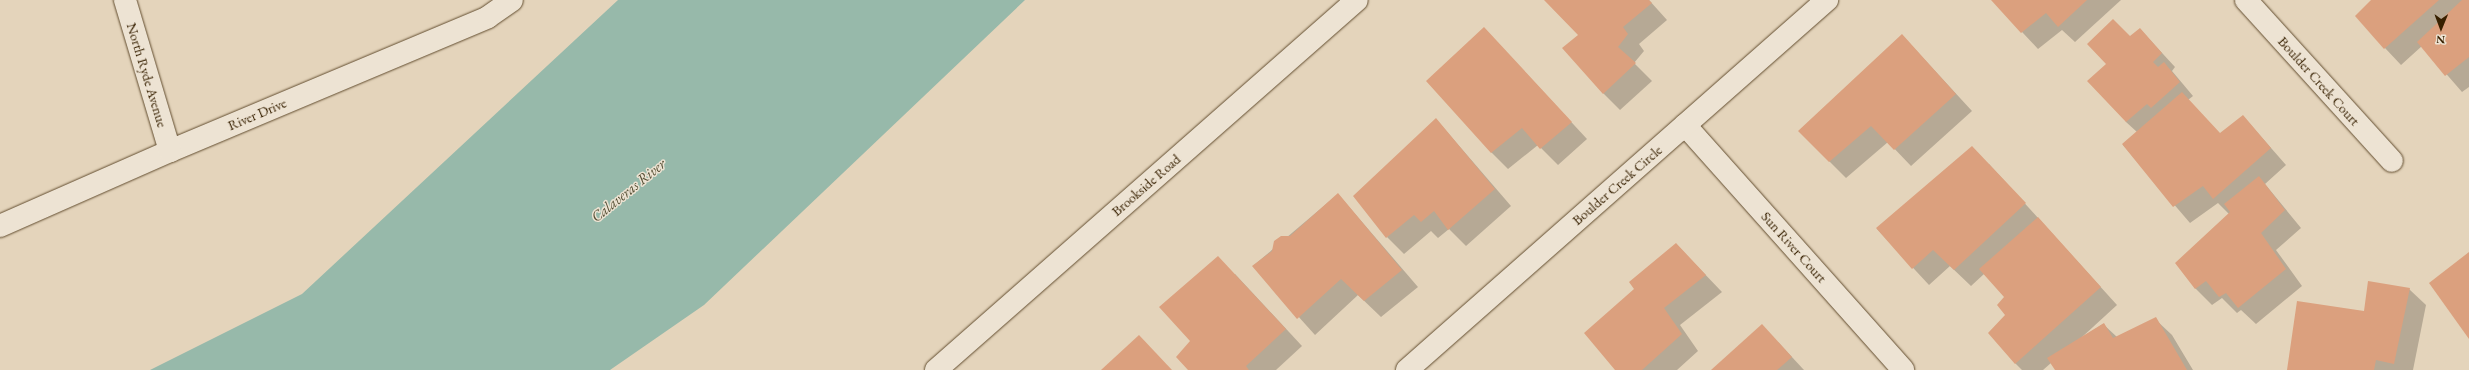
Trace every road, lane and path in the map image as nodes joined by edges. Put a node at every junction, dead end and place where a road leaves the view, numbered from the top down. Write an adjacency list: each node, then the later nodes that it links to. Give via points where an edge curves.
1 (125, 0): 7 (street, North Ryde Avenue)
2 (512, 0): 7 (street, River Drive, via 488,18)
3 (1357, 0): 10 (street, Brookside Road)
4 (1827, 0): 6 (street, Boulder Creek Circle)
5 (2246, 0): 8 (street, Boulder Creek Court)
6 (1685, 125): 11 (street, Boulder Creek Circle); 12 (street, Sun River Court)
7 (170, 151): 9 (street, River Drive)
8 (2392, 161)
9 (0, 226)
10 (936, 370)
11 (1407, 370)
12 (1903, 370)

